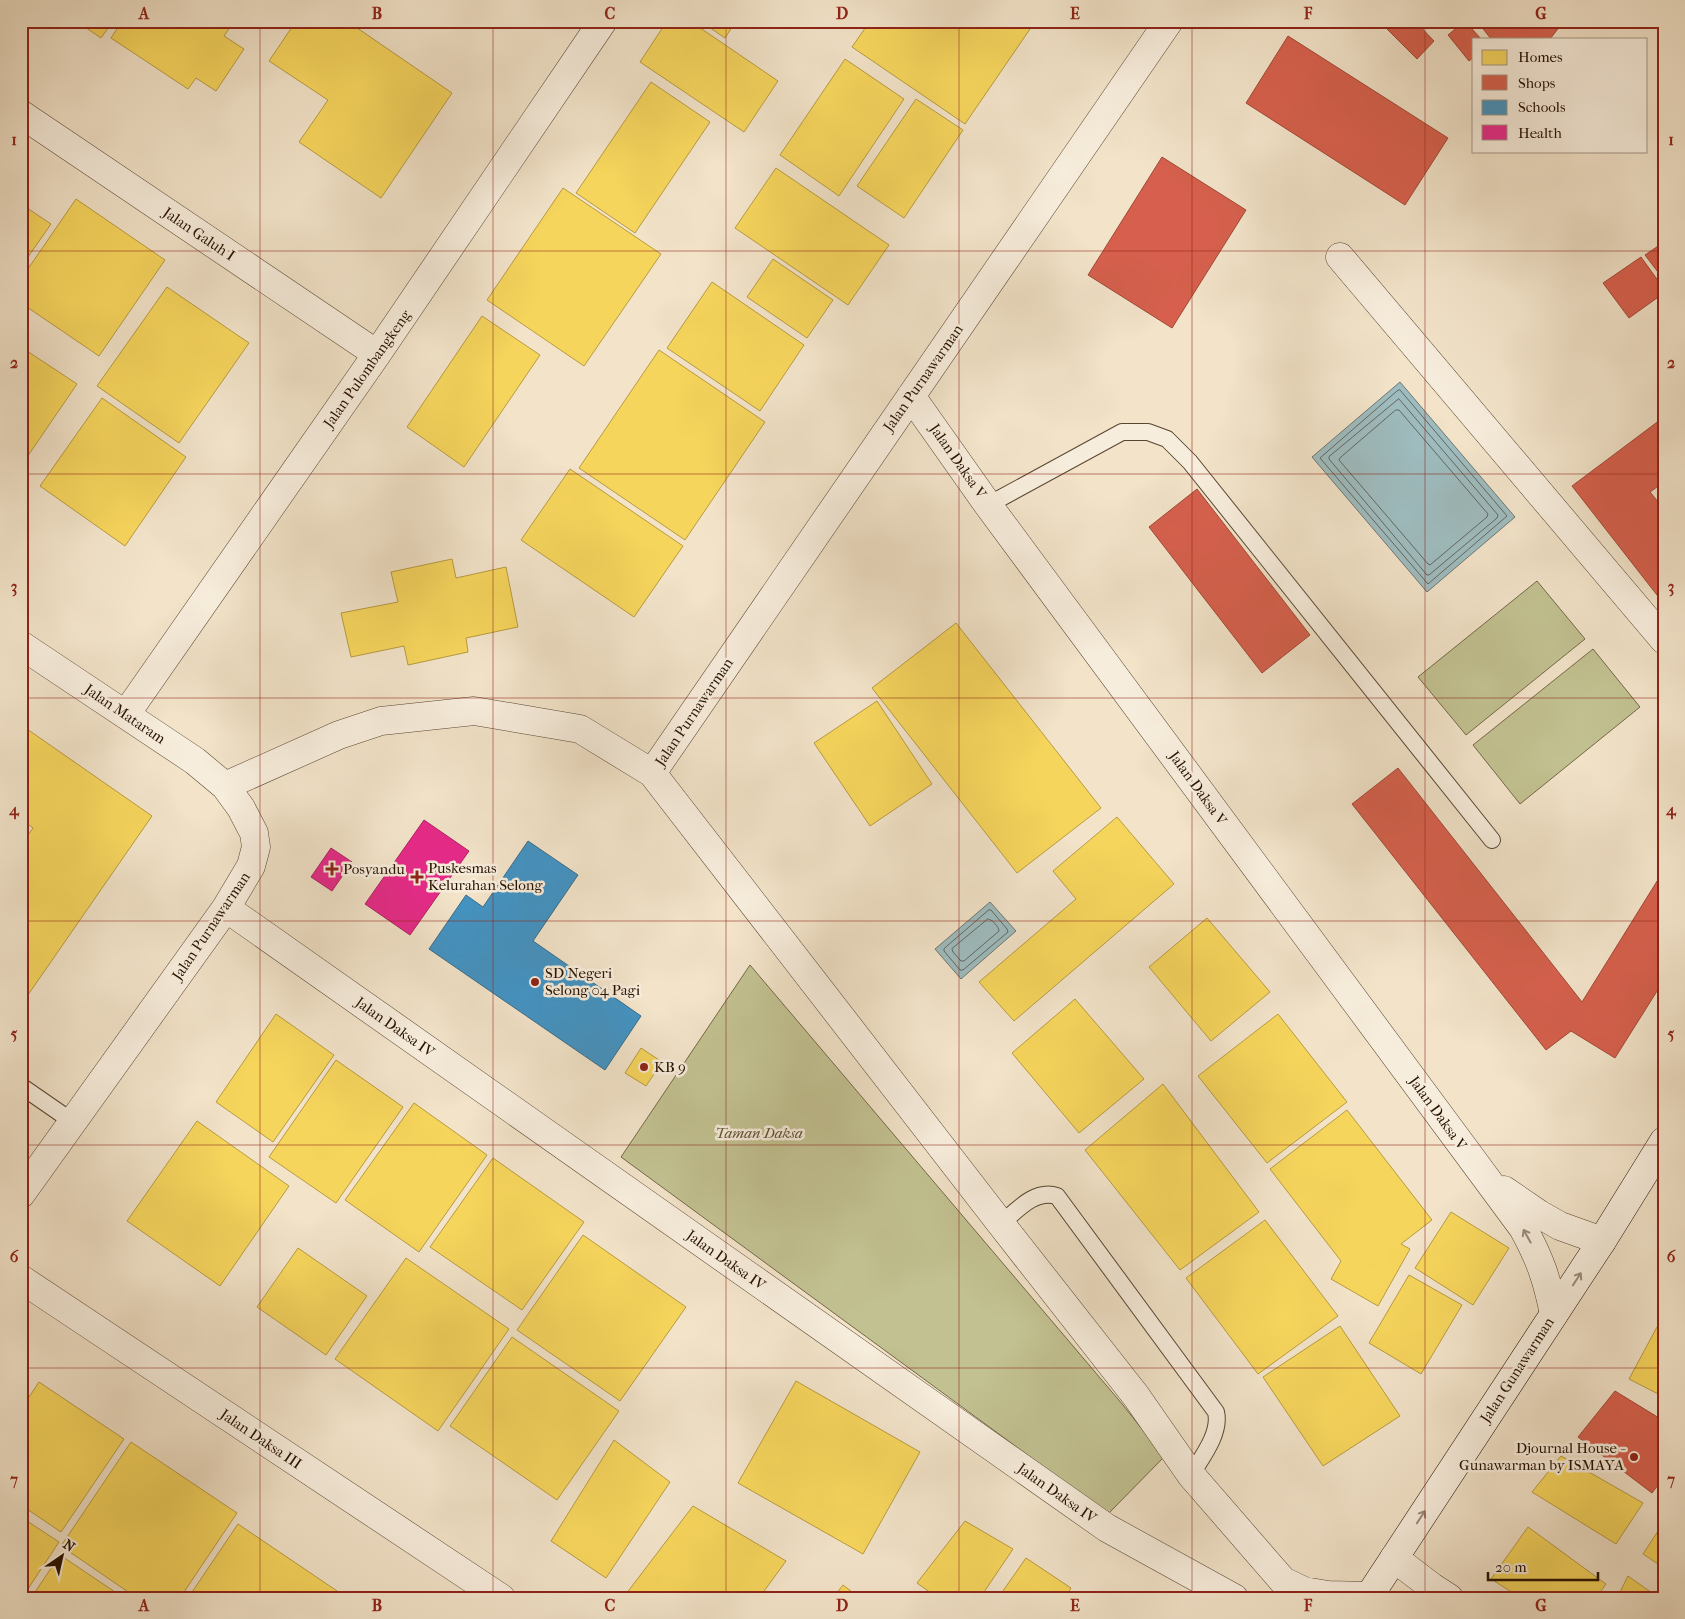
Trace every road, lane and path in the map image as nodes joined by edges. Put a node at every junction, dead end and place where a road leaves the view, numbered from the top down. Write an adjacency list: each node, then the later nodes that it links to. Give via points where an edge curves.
1 (603, 21): 5 (street, Jalan Pulombangkeng)
2 (1169, 21): 6 (street, Jalan Purnawarman)
3 (21, 114): 5 (street, Jalan Galuh I)
4 (1340, 257): 8 (street)
5 (378, 354): 10 (street, Jalan Pulombangkeng)
6 (911, 396): 7 (street, Jalan Daksa V); 11 (street, Jalan Purnawarman)
7 (988, 505): 13 (lane, via 1122,432 1148,432 1167,439 1190,462); 18 (street, Jalan Daksa V)
8 (1664, 640)
9 (21, 645): 10 (street, Jalan Mataram)
10 (126, 714): 12 (street, Jalan Mataram, via 196,761)
11 (652, 773): 12 (street, Jalan Purnawarman, via 580,729 474,711 381,721 339,735); 20 (street)
12 (225, 786): 14 (street, Jalan Purnawarman, via 254,833 256,847 251,866)
13 (1492, 840)
14 (226, 908): 16 (street, Jalan Purnawarman); 29 (street, Jalan Daksa IV, via 1107,1528)
15 (21, 1086): 16 (lane)
16 (73, 1122): 19 (street, Jalan Purnawarman)
17 (1664, 1141): 21 (street, Jalan Gunawarman)
18 (1486, 1178): 21 (street, Jalan Daksa V, via 1560,1226); 23 (street, Jalan Daksa V, one-way to 18, via 1538,1255 1523,1228)
19 (21, 1194)
20 (1000, 1224): 24 (street, via 1136,1396); 24 (lane, via 1038,1195 1058,1196 1216,1412 1218,1422)
21 (1602, 1241): 23 (street, Jalan Gunawarman, one-way to 21)
22 (21, 1279): 28 (street, Jalan Daksa III)
23 (1554, 1314): 25 (street, Jalan Gunawarman, one-way to 23)
24 (1191, 1474): 26 (street)
25 (1394, 1558): 27 (street, Jalan Gunawarman); 30 (street)
26 (1277, 1590): 27 (street)
27 (1369, 1597)
28 (501, 1598)
29 (1234, 1598)
30 (1449, 1598)

